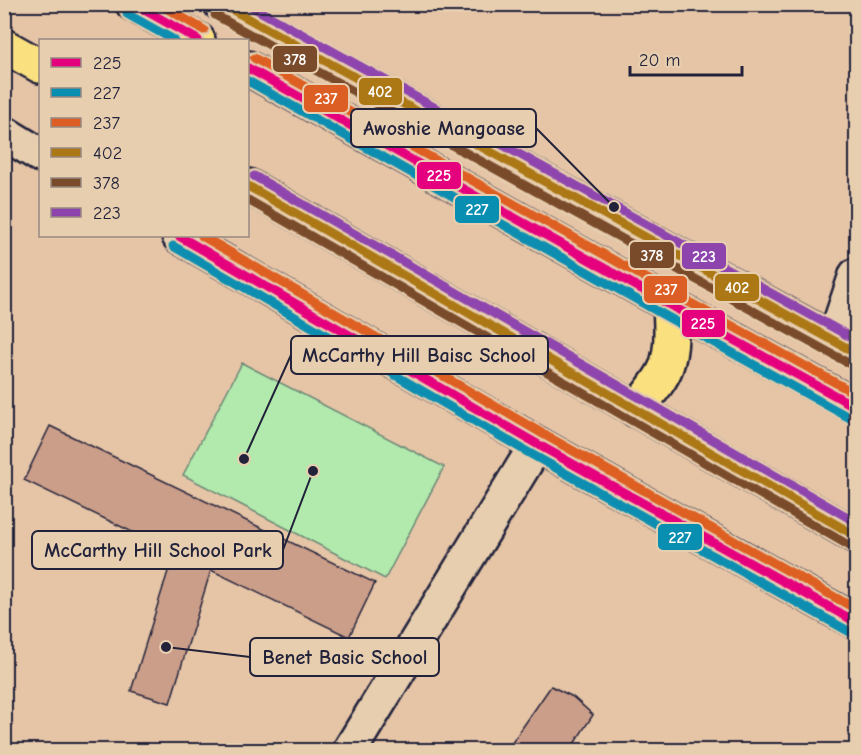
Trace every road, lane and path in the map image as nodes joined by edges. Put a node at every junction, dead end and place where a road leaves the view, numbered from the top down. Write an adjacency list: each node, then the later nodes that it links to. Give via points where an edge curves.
1 (134, 4): 3 (main road)
2 (221, 4): 13 (street)
3 (196, 39)
4 (4, 46): 5 (main road)
5 (39, 65)
6 (249, 69): 12 (main road)
7 (4, 134): 8 (street)
8 (39, 153)
9 (249, 187): 15 (main road)
10 (181, 237): 16 (street)
11 (856, 274): 13 (street)
12 (670, 305): 14 (main road); 15 (main road, via 671,338 666,367)
13 (845, 347)
14 (856, 407)
15 (636, 410): 17 (main road)
16 (537, 444): 18 (street); 19 (street)
17 (856, 536)
18 (856, 622)
19 (350, 750)

